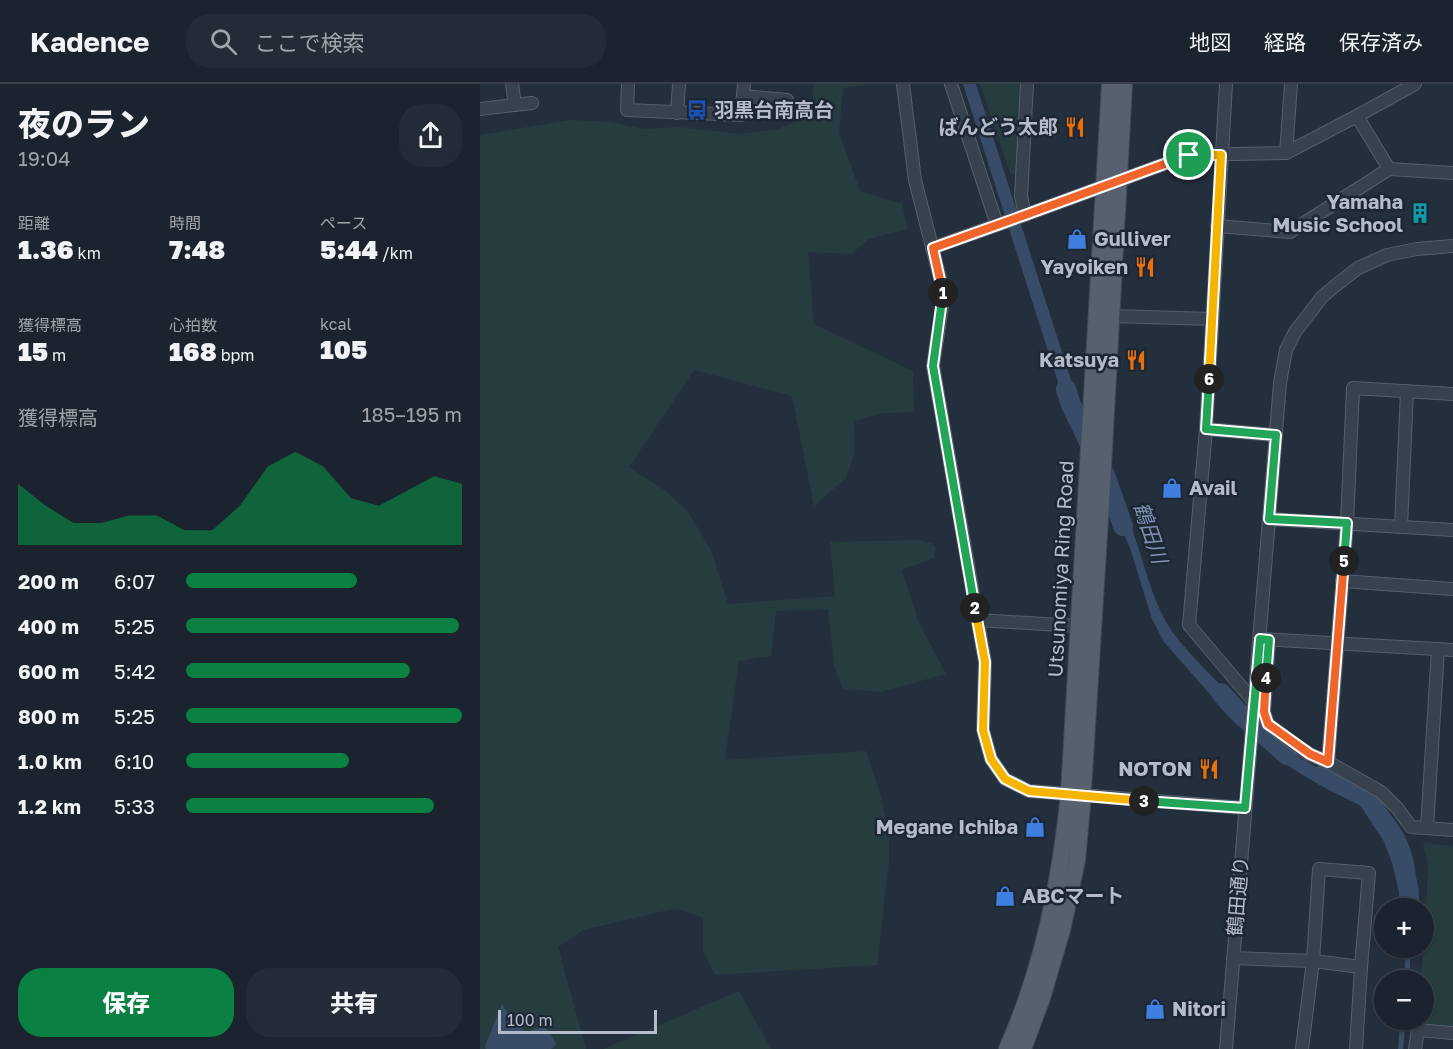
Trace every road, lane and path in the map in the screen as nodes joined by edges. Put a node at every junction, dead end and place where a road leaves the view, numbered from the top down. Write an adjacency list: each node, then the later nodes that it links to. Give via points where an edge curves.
1 (512, 84): 16 (street)
2 (628, 84): 18 (street, via 627,110)
3 (679, 84): 18 (street)
4 (903, 84): 29 (street, via 915,180)
5 (951, 84): 26 (street)
6 (1027, 84): 25 (street, via 1021,196)
7 (1110, 84): 24 (main road, Utsunomiya Ring Road)
8 (1124, 84): 24 (main road, Utsunomiya Ring Road)
9 (1226, 84): 21 (street)
10 (1291, 84): 20 (street)
11 (1415, 84): 13 (street)
12 (744, 90): 14 (street); 18 (street, via 741,115)
13 (1396, 90): 19 (street)
14 (787, 100)
15 (532, 103): 16 (street)
16 (515, 105): 17 (street)
17 (480, 109)
18 (677, 113)
19 (1357, 116): 20 (street); 22 (street)
20 (1286, 153): 21 (street)
21 (1221, 155): 24 (street, via 1189,155); 27 (street)
22 (1389, 169): 23 (street); 27 (street, via 1290,232)
23 (1453, 173)
24 (1111, 184): 25 (street); 30 (main road, Utsunomiya Ring Road); 43 (main road, Utsunomiya Ring Road)
25 (1025, 215): 26 (street)
26 (997, 225): 29 (street)
27 (1217, 226): 31 (street)
28 (1453, 246): 35 (street, via 1387,255 1358,268 1322,297 1286,350)
29 (933, 248): 42 (street, via 944,294 933,366)
30 (1112, 316): 31 (street); 50 (main road, Utsunomiya Ring Road, via 1101,503)
31 (1212, 319): 34 (street)
32 (1407, 391): 33 (street); 37 (street, via 1353,388); 38 (street)
33 (1453, 394)
34 (1206, 429): 35 (street); 48 (street, via 1188,625)
35 (1276, 435): 36 (street)
36 (1269, 519): 37 (street); 44 (street)
37 (1347, 523): 38 (street); 40 (street)
38 (1401, 527): 39 (street)
39 (1453, 530)
40 (1342, 581): 41 (street); 45 (street)
41 (1453, 589)
42 (977, 620): 43 (street); 50 (street, via 985,662 983,730 991,759 1005,779 1029,791)
43 (1078, 626): 50 (main road, Utsunomiya Ring Road)
44 (1264, 639): 45 (street); 48 (street); 49 (street, via 1264,712 1268,724)
45 (1337, 644): 46 (street); 49 (street)
46 (1438, 649): 47 (street); 52 (street)
47 (1453, 650)
48 (1255, 703): 51 (street, 鶴田通り)
49 (1328, 762): 52 (street, via 1381,792 1411,827)
50 (1076, 795): 51 (street); 58 (main road, Utsunomiya Ring Road, via 1049,924 1030,993); 59 (main road, Utsunomiya Ring Road, via 1077,860 1062,930)
51 (1245, 808): 54 (street, 鶴田通り)
52 (1427, 828): 53 (street)
53 (1453, 830)
54 (1233, 958): 55 (street); 60 (street, 鶴田通り)
55 (1313, 961): 56 (street); 56 (street, via 1319,868 1369,873); 61 (street)
56 (1361, 967): 62 (street)
57 (1453, 1033): 63 (street, via 1418,1030)
58 (1007, 1049)
59 (1023, 1049)
60 (1226, 1049)
61 (1302, 1049)
62 (1356, 1049)
63 (1415, 1049)

